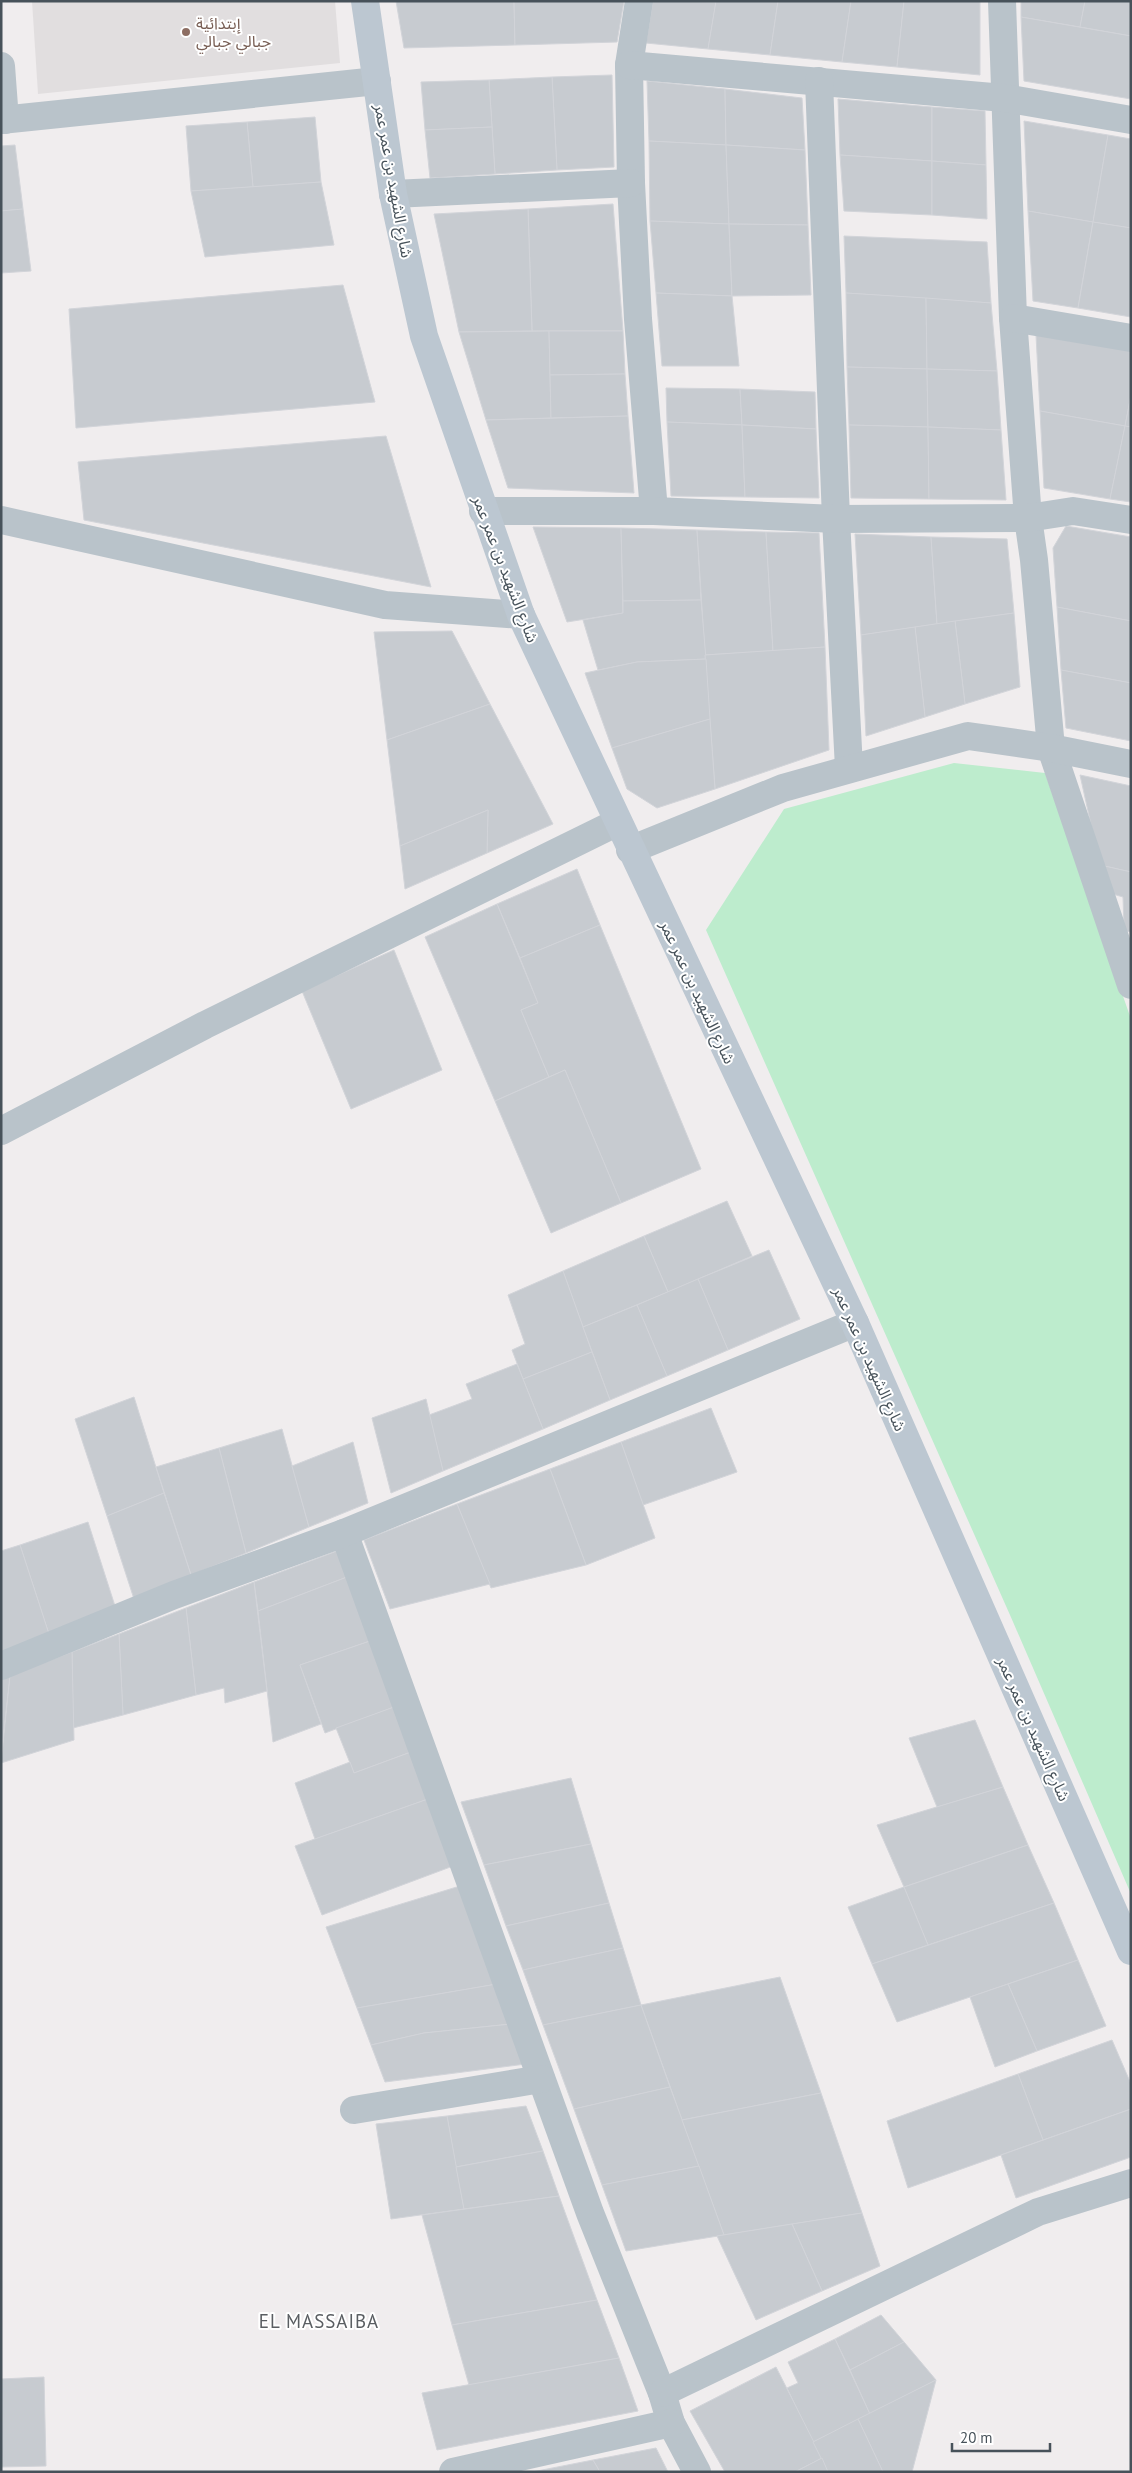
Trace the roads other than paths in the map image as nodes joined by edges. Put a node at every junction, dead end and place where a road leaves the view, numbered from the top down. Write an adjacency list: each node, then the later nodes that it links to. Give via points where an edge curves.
1 (365, 1): 7 (street, شارع الشهيد بن عمر عمر)
2 (639, 1): 4 (street)
3 (1002, 1): 8 (street)
4 (629, 65): 6 (street); 11 (street)
5 (1, 66): 9 (street)
6 (819, 81): 8 (street); 19 (street)
7 (377, 82): 9 (street); 12 (street, شارع الشهيد بن عمر عمر)
8 (1004, 98): 10 (street); 13 (street)
9 (3, 120)
10 (1131, 120)
11 (631, 183): 12 (street); 16 (street, via 638,319)
12 (393, 194): 15 (street, شارع الشهيد بن عمر عمر, via 424,336)
13 (1013, 318): 14 (street); 17 (street)
14 (1131, 338)
15 (484, 511): 16 (street); 21 (street, شارع الشهيد بن عمر عمر)
16 (654, 511): 19 (street)
17 (1028, 518): 19 (street); 20 (street, via 1073,512); 22 (street)
18 (1, 520): 21 (street, via 385,605)
19 (836, 520): 24 (street)
20 (1131, 520)
21 (521, 615): 25 (street, شارع الشهيد بن عمر عمر)
22 (1051, 748): 23 (street); 24 (street, via 968,736); 27 (street)
23 (1131, 764)
24 (849, 768): 26 (street, via 783,788)
25 (618, 822): 26 (street, شارع الشهيد بن عمر عمر); 28 (street, via 205,1025)
26 (630, 850): 29 (street, شارع الشهيد بن عمر عمر)
27 (1131, 985)
28 (1, 1131)
29 (855, 1323): 30 (street); 32 (street, شارع الشهيد بن عمر عمر)
30 (344, 1533): 31 (street, via 174,1596); 33 (street)
31 (1, 1666)
32 (1131, 1951)
33 (541, 2079): 34 (street); 36 (street)
34 (354, 2110)
35 (1131, 2183): 36 (street, via 1038,2212)
36 (662, 2393): 37 (street)
37 (671, 2423): 38 (street); 39 (street)
38 (453, 2472)
39 (697, 2472)

